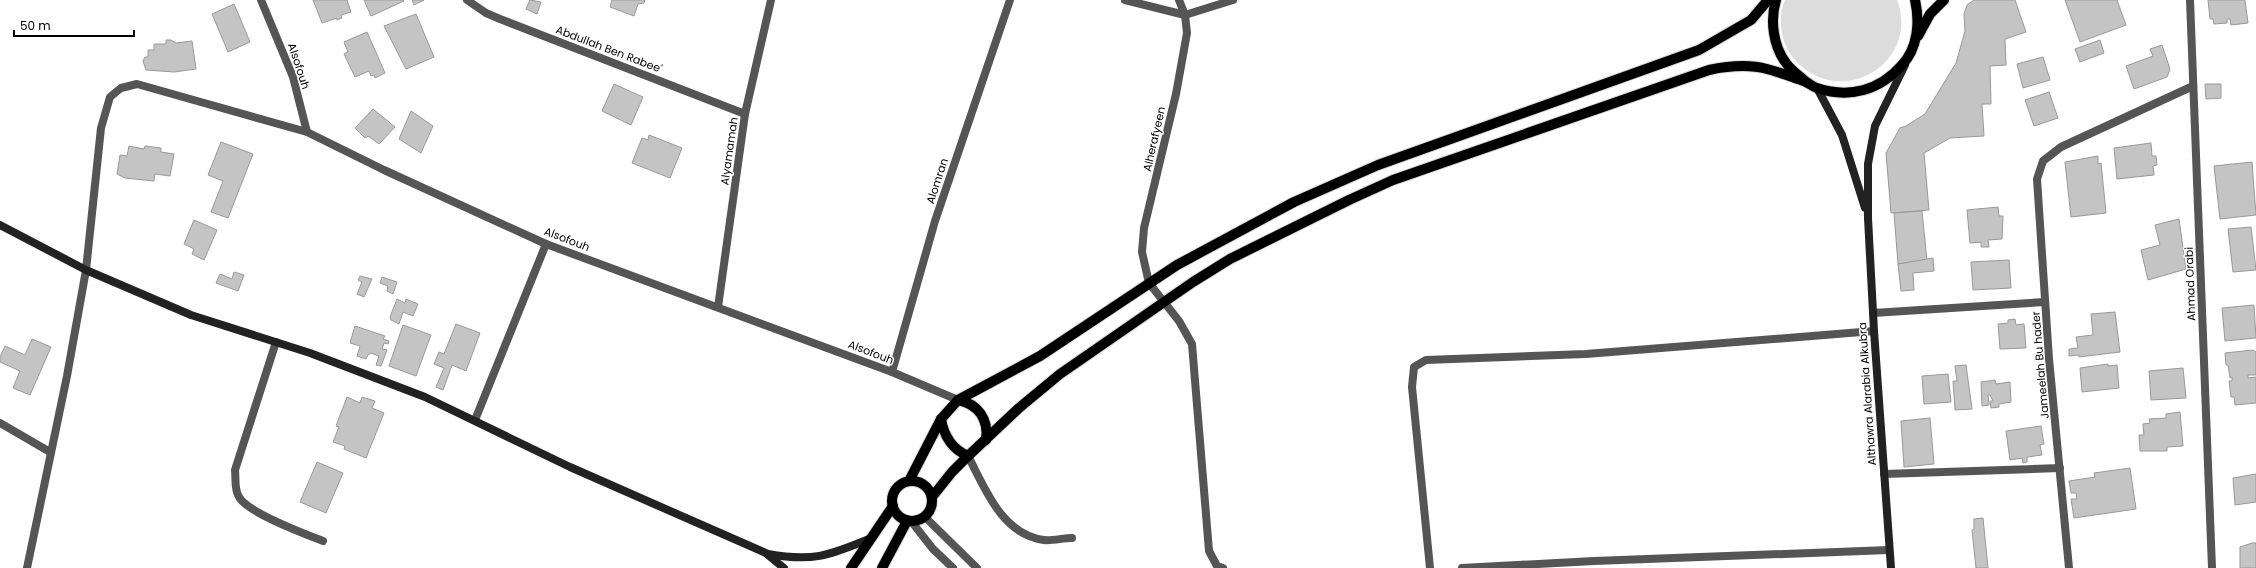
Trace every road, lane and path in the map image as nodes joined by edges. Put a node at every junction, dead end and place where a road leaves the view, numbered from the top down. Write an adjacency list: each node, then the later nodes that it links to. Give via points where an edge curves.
1 (261, 0): 20 (street, Alsofouh, via 293,77)
2 (467, 0): 19 (street, Abdullah Ben Rabee', via 500,19)
3 (771, 0): 19 (street, Alyamamah)
4 (1010, 0): 32 (street, Alomran, via 937,214)
5 (1125, 0): 13 (street)
6 (1179, 0): 13 (street, Alherafyeen)
7 (1233, 0): 13 (street)
8 (1768, 0): 25 (main road, via 1751,20 1699,50 1428,146 1344,180 1252,224)
9 (1776, 0): 16 (main road, via 1773,10 1774,38 1786,63)
10 (1915, 0): 14 (main road, via 1918,14)
11 (1944, 0): 14 (main road, via 1930,14)
12 (2190, 0): 17 (street, Ahmad Orabi)
13 (1185, 15): 25 (street, Alherafyeen, via 1187,33 1184,52 1142,239 1143,262)
14 (1916, 38): 15 (main road)
15 (1907, 60): 18 (main road, via 1891,78 1869,90 1847,93); 21 (street, Althawra Alarabia Alkubra, via 1882,110 1871,140 1868,164)
16 (1805, 82): 18 (main road); 26 (main road, via 1766,69 1726,66 1639,93 1393,180 1361,194 1230,259)
17 (2193, 86): 27 (street, Jameelah Bu hader, via 2062,147 2043,161 2037,179); 63 (street, Ahmad Orabi)
18 (1817, 88): 21 (street, Althawra Alarabia Alkubra, via 1842,135)
19 (745, 114): 28 (street, Alyamamah)
20 (307, 132): 23 (street, Alsofouh); 24 (street, via 137,84 121,88 110,97 101,128)
21 (1868, 218): 29 (street, Althawra Alarabia Alkubra)
22 (0, 225): 24 (street)
23 (546, 244): 28 (street, Alsofouh); 35 (street)
24 (86, 270): 31 (street, via 191,315); 38 (street)
25 (1149, 283): 26 (street); 33 (main road, via 1040,356)
26 (1164, 302): 37 (main road, via 1060,374); 58 (street, via 1188,333 1192,344 1209,551 1217,566)
27 (2046, 302): 29 (street); 40 (street, Jameelah Bu hader)
28 (718, 307): 32 (street, Alsofouh)
29 (1873, 313): 30 (street, Althawra Alarabia Alkubra)
30 (1874, 331): 41 (street, Althawra Alarabia Alkubra); 59 (street, via 1586,354 1426,360 1414,366 1412,387)
31 (276, 342): 35 (street, via 373,375); 49 (street, via 235,470 236,491 248,506 286,527)
32 (892, 372): 33 (street, Alsofouh)
33 (958, 400): 34 (main road); 37 (main road, via 971,404 981,413 986,426)
34 (941, 419): 39 (main road, via 947,439 956,449); 42 (main road)
35 (475, 420): 51 (street, via 570,467)
36 (0, 423): 38 (street)
37 (986, 440): 39 (main road)
38 (50, 452): 52 (street)
39 (968, 456): 43 (main road); 47 (street, via 997,510 1020,533 1044,540)
40 (2060, 468): 41 (street); 62 (street, Jameelah Bu hader)
41 (1884, 474): 50 (street, Althawra Alarabia Alkubra)
42 (909, 481): 43 (main road, via 918,481 926,486); 44 (main road, via 894,492)
43 (932, 497): 45 (main road, via 932,506)
44 (893, 506): 46 (main road, via 898,515); 48 (main road)
45 (925, 517): 46 (main road); 57 (street)
46 (909, 521): 55 (main road); 56 (street)
47 (1072, 538)
48 (869, 539): 51 (street, via 820,558 794,559); 54 (main road)
49 (324, 541)
50 (1889, 550): 60 (street); 61 (street, Althawra Alarabia Alkubra)
51 (768, 554): 53 (street)
52 (27, 568)
53 (784, 568)
54 (851, 568)
55 (882, 568)
56 (953, 568)
57 (977, 568)
58 (1223, 568)
59 (1430, 568)
60 (1462, 568)
61 (1891, 568)
62 (2069, 568)
63 (2212, 568)

